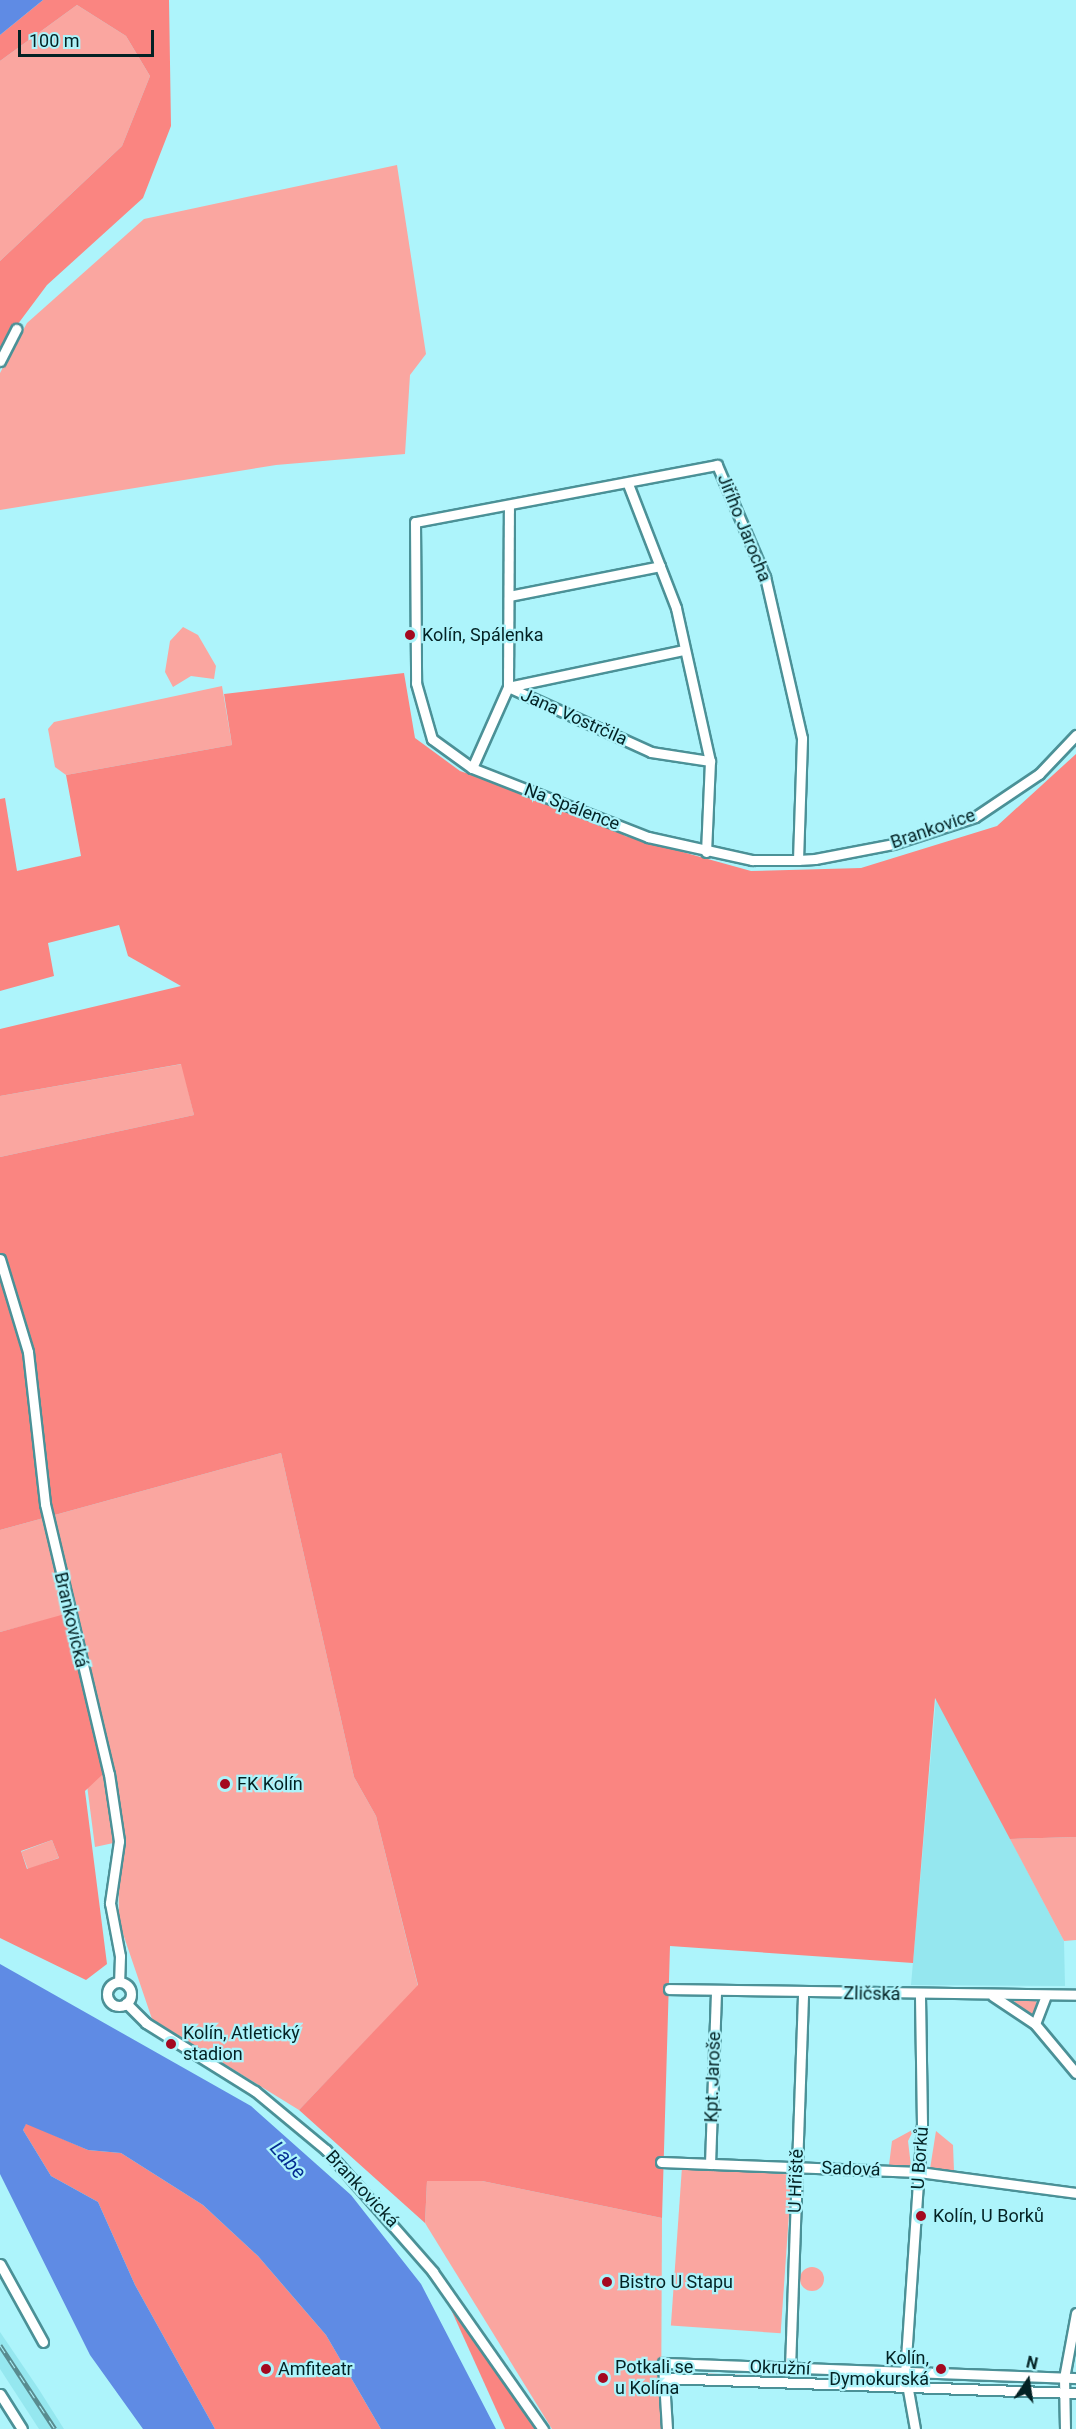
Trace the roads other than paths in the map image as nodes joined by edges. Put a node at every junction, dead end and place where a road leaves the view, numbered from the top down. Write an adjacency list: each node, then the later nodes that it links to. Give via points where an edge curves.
1 (16, 329): 2 (street)
2 (0, 361)
3 (628, 483): 4 (street, Jiřího Jarocha); 6 (street); 14 (street, Jiřího Jarocha, via 712,464 720,468 765,577 802,738)
4 (509, 508): 5 (street, Jiřího Jarocha); 7 (street)
5 (415, 522): 12 (street, Na Spálence, via 415,664 420,708 432,739)
6 (660, 566): 7 (street); 8 (street)
7 (508, 596): 9 (street)
8 (684, 650): 9 (street, Jana Vostrčila); 11 (street)
9 (508, 687): 11 (street, Jana Vostrčila, via 651,752); 12 (street)
10 (1076, 735): 14 (street, Brankovice, via 1039,774 975,817 893,844)
11 (710, 760): 13 (street)
12 (472, 768): 13 (street, Na Spálence, via 648,837)
13 (706, 852): 14 (street, Na Spálence)
14 (798, 860)
15 (0, 1259): 16 (street, Brankovická, via 28,1352 45,1504 109,1774 119,1841 110,1903 120,1956)
16 (119, 1982): 24 (street, Brankovická, via 131,1992); 24 (street, Brankovická, via 109,1988 108,1998 116,2006)
17 (669, 1989): 18 (street, Zličská)
18 (716, 1990): 19 (street, Zličská); 28 (street, Kpt. Jaroše)
19 (803, 1993): 20 (street, Zličská); 29 (street, U Hřiště)
20 (920, 1994): 21 (street, Zličská); 30 (street, U Borků)
21 (991, 1995): 23 (street, Zličská); 25 (street)
22 (1076, 1995): 23 (street, Zličská)
23 (1046, 1996): 25 (street)
24 (126, 2003): 45 (street, Brankovická, via 146,2023 269,2102 342,2166 434,2272)
25 (1035, 2024): 26 (street)
26 (1076, 2073)
27 (661, 2162): 28 (street, Sadová)
28 (710, 2164): 29 (street, Sadová)
29 (797, 2167): 30 (street, Sadová); 35 (street, U Hřiště)
30 (919, 2172): 31 (street, Sadová); 36 (street, U Borků)
31 (1076, 2193)
32 (0, 2264): 34 (street)
33 (1076, 2313): 38 (street)
34 (43, 2342)
35 (790, 2368): 36 (street, Okružní); 37 (street, Okružní, via 663,2363)
36 (904, 2373): 38 (street, Okružní); 40 (street, U Borků)
37 (663, 2378): 40 (street, Okružní); 46 (street)
38 (1064, 2378): 39 (street, Okružní); 41 (street)
39 (1076, 2378)
40 (907, 2386): 41 (street, Okružní); 47 (street, U Borků)
41 (1064, 2392): 42 (street, Okružní); 48 (street)
42 (1076, 2393)
43 (0, 2394): 44 (street)
44 (22, 2429)
45 (543, 2429)
46 (667, 2429)
47 (915, 2429)
48 (1065, 2429)

